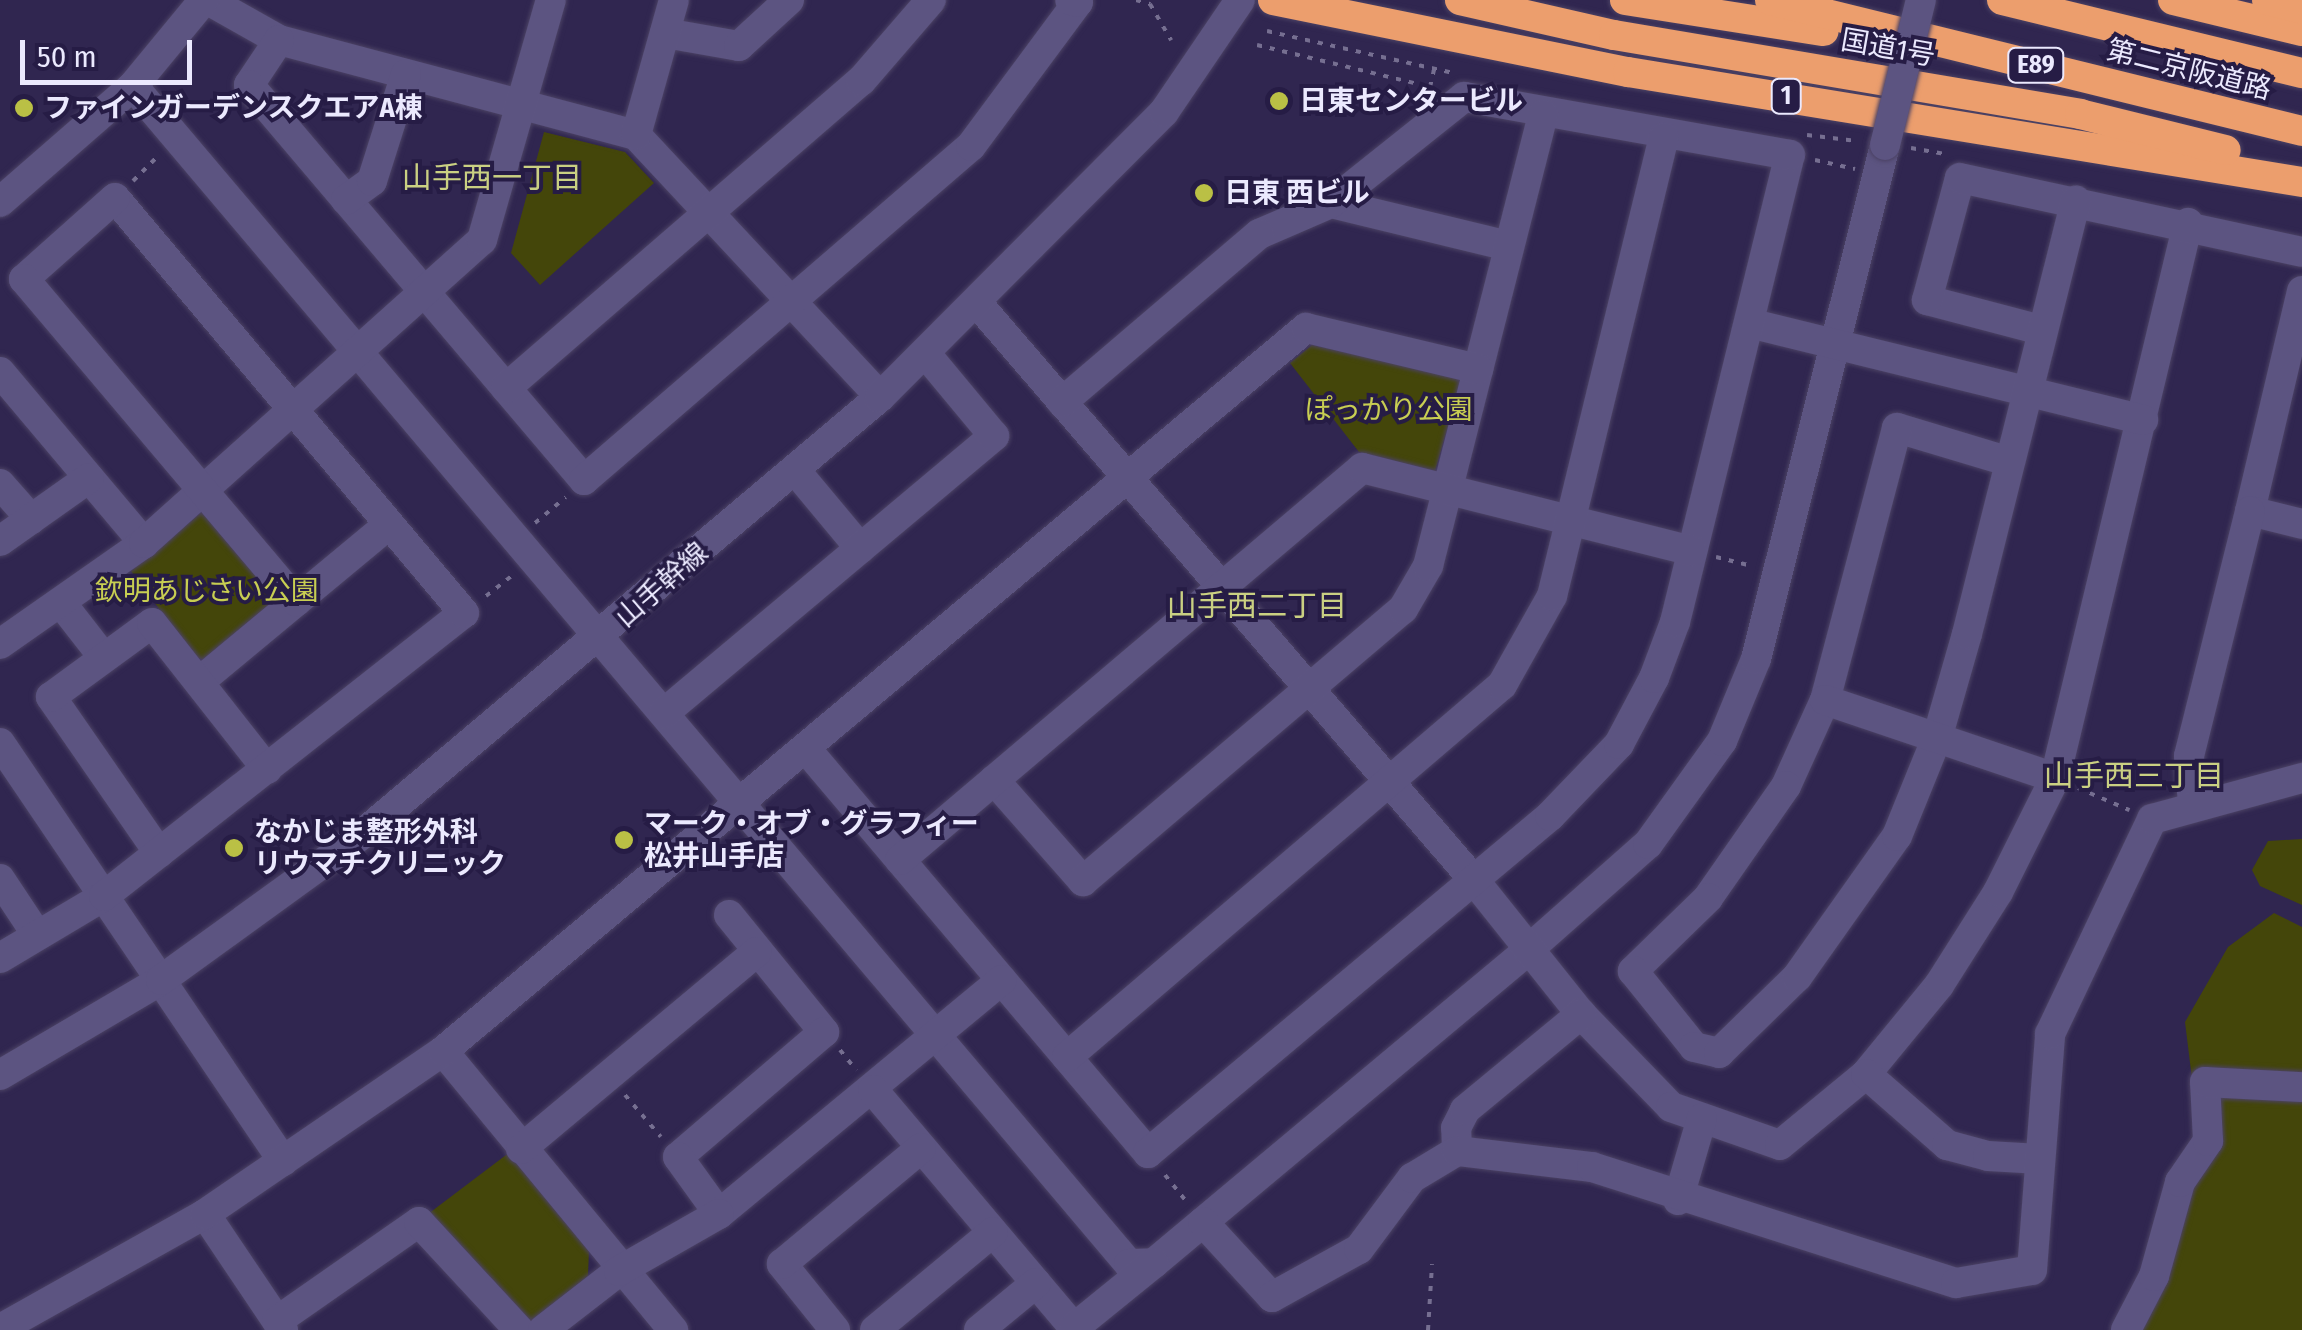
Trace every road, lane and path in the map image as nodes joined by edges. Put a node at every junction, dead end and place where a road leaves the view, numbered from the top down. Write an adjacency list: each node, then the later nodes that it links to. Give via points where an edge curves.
1 (206, 0): 20 (street); 27 (street)
2 (551, 0): 30 (street)
3 (674, 0): 18 (street)
4 (789, 0): 18 (street, via 738,46)
5 (931, 0): 45 (street, via 861,81)
6 (1070, 0): 51 (street, via 1078,2 971,146)
7 (1136, 0): 21 (path, via 1150,4)
8 (1240, 0): 52 (street, 山手幹線, via 1164,112)
9 (1272, 0): 39 (highway, 1, via 1628,72)
10 (1460, 0): 37 (highway, 国道1号 / 1, via 1614,35 2080,114)
11 (1626, 0): 23 (highway)
12 (1770, 0): 23 (highway, 第二京阪道路 / E89)
13 (1921, 0): 55 (street, bridge)
14 (2002, 0): 25 (highway, 第二京阪道路 / E89)
15 (2173, 0): 19 (highway)
16 (2267, 0): 17 (highway)
17 (2302, 9)
18 (665, 32): 33 (street)
19 (2302, 32)
20 (279, 40): 26 (street); 41 (street, via 249,85)
21 (1171, 40)
22 (1256, 45): 28 (path)
23 (2010, 59): 32 (highway, 第二京阪道路 / E89)
24 (1434, 69): 28 (path)
25 (2302, 73)
26 (406, 74): 30 (street); 41 (street, via 372,181)
27 (134, 86): 35 (street); 43 (street)
28 (1430, 86): 29 (path)
29 (1464, 98): 31 (street); 44 (street)
30 (521, 104): 33 (street); 50 (street, via 482,240)
31 (1542, 114): 34 (street); 47 (street)
32 (2302, 131)
33 (636, 135): 45 (street)
34 (1664, 137): 36 (street); 76 (street)
35 (178, 138): 40 (path); 56 (street)
36 (1790, 155): 38 (path); 53 (street)
37 (2302, 169)
38 (1864, 171)
39 (2302, 182)
40 (115, 198): 64 (street); 72 (street, via 24,279)
41 (346, 200): 50 (street)
42 (2076, 200): 46 (street); 54 (street); 54 (street, via 1960,178 1936,265 1927,300)
43 (0, 202)
44 (1331, 203): 47 (street); 63 (street, via 1259,234)
45 (708, 212): 51 (street); 60 (street)
46 (2188, 224): 48 (street); 65 (street)
47 (1509, 246): 58 (street)
48 (2302, 252)
49 (2302, 291): 74 (street)
50 (424, 292): 56 (street); 60 (street)
51 (792, 303): 62 (street); 70 (street)
52 (978, 304): 57 (street, 山手幹線); 63 (street)
53 (1749, 323): 55 (street); 83 (street)
54 (2041, 330): 61 (street)
55 (1832, 344): 61 (street); 84 (street)
56 (358, 351): 64 (street); 82 (street)
57 (925, 354): 62 (street, 山手幹線); 81 (street, via 994,436)
58 (1478, 369): 69 (street, via 1306,328); 73 (street)
59 (0, 372): 68 (street)
60 (506, 388): 70 (street)
61 (2024, 392): 65 (street); 66 (street)
62 (880, 397): 67 (street, 山手幹線)
63 (1062, 402): 69 (street)
64 (293, 410): 72 (street); 77 (street)
65 (2143, 420): 100 (street)
66 (2007, 461): 94 (street, via 1896,428); 96 (street)
67 (795, 470): 81 (street); 89 (street, 山手幹線)
68 (89, 478): 75 (street); 80 (street)
69 (1128, 478): 85 (street); 98 (street)
70 (584, 480): 82 (path)
71 (0, 484): 75 (street)
72 (202, 490): 80 (street); 86 (street)
73 (1447, 490): 76 (street); 85 (street, via 1362,468); 93 (street, via 1428,566 1403,609)
74 (2250, 511): 78 (street); 105 (street, via 2190,756)
75 (31, 519): 79 (street)
76 (1570, 521): 83 (street); 103 (street, via 1552,596 1502,686)
77 (389, 524): 86 (street); 88 (street)
78 (2302, 524)
79 (0, 541)
80 (144, 543): 87 (street)
81 (860, 548): 95 (street)
82 (525, 549): 88 (path); 89 (street)
83 (1692, 551): 84 (path); 110 (street, via 1654,678 1619,744 1550,816)
84 (1776, 572): 114 (street, via 1756,659 1722,741 1648,844)
85 (1221, 587): 93 (street); 102 (street)
86 (296, 601): 92 (street)
87 (62, 604): 90 (street); 91 (street)
88 (464, 613): 99 (street)
89 (600, 638): 95 (street); 117 (street, 山手幹線, via 361,835)
90 (0, 644)
91 (104, 658): 92 (street, via 152,623); 107 (street, via 51,696)
92 (198, 682): 99 (street)
93 (1310, 690): 102 (street, via 1083,881); 103 (street)
94 (1825, 700): 96 (street); 96 (street, via 1786,786 1745,851 1633,971 1694,1047 1719,1053 1843,920 1897,836)
95 (664, 713): 104 (street)
96 (1938, 735): 100 (street)
97 (0, 743): 111 (street)
98 (807, 750): 104 (street); 108 (street)
99 (266, 769): 107 (street)
100 (2055, 778): 106 (path); 124 (street, via 1978,923)
101 (2302, 778): 105 (street)
102 (994, 780): 108 (street)
103 (1391, 784): 110 (street); 123 (street)
104 (741, 804): 121 (street); 122 (street)
105 (2193, 804): 106 (street)
106 (2152, 820): 135 (street, via 2050,1034)
107 (159, 854): 111 (street)
108 (900, 860): 118 (street)
109 (0, 879): 113 (street)
110 (1474, 880): 114 (street); 133 (street)
111 (104, 896): 113 (street); 117 (street)
112 (729, 916): 115 (street)
113 (38, 936): 116 (street)
114 (1528, 950): 119 (street); 140 (street)
115 (758, 952): 120 (street); 126 (street)
116 (0, 958)
117 (161, 980): 125 (street, 山手幹線); 136 (street)
118 (1002, 980): 121 (street); 123 (street)
119 (1580, 1014): 129 (street, via 1670,1108); 132 (street, via 1465,1110)
120 (824, 1032): 128 (path); 134 (street)
121 (937, 1036): 128 (street); 142 (street, via 1129,1264)
122 (442, 1052): 131 (street); 136 (street)
123 (1067, 1057): 133 (street)
124 (1866, 1074): 129 (street, via 1780,1144); 135 (street, via 1947,1144 1988,1156)
125 (0, 1075)
126 (610, 1076): 131 (street); 134 (path)
127 (2302, 1087): 156 (street, via 2205,1082 2208,1141 2180,1182 2154,1276)
128 (873, 1090): 130 (street); 139 (street)
129 (1702, 1118): 137 (street)
130 (921, 1148): 141 (street); 152 (street, via 782,1264)
131 (521, 1149): 144 (street)
132 (1457, 1151): 137 (street, via 1592,1167); 140 (street, via 1412,1178 1359,1249 1272,1296)
133 (1148, 1153): 140 (path)
134 (678, 1157): 139 (street)
135 (2040, 1159): 137 (street, via 2032,1270 1956,1282)
136 (283, 1161): 138 (street)
137 (1678, 1200)
138 (205, 1214): 146 (street); 147 (street)
139 (719, 1214): 144 (street)
140 (1203, 1222): 142 (street)
141 (993, 1232): 145 (street); 153 (street)
142 (1154, 1262): 148 (street)
143 (1432, 1264): 155 (path)
144 (619, 1271): 150 (street); 151 (street)
145 (1036, 1283): 148 (street); 154 (street)
146 (280, 1326): 149 (street, via 419,1222)
147 (0, 1329)
148 (1075, 1329)
149 (519, 1330)
150 (543, 1330)
151 (673, 1330)
152 (835, 1330)
153 (875, 1330)
154 (979, 1330)
155 (1428, 1330)
156 (2126, 1330)

